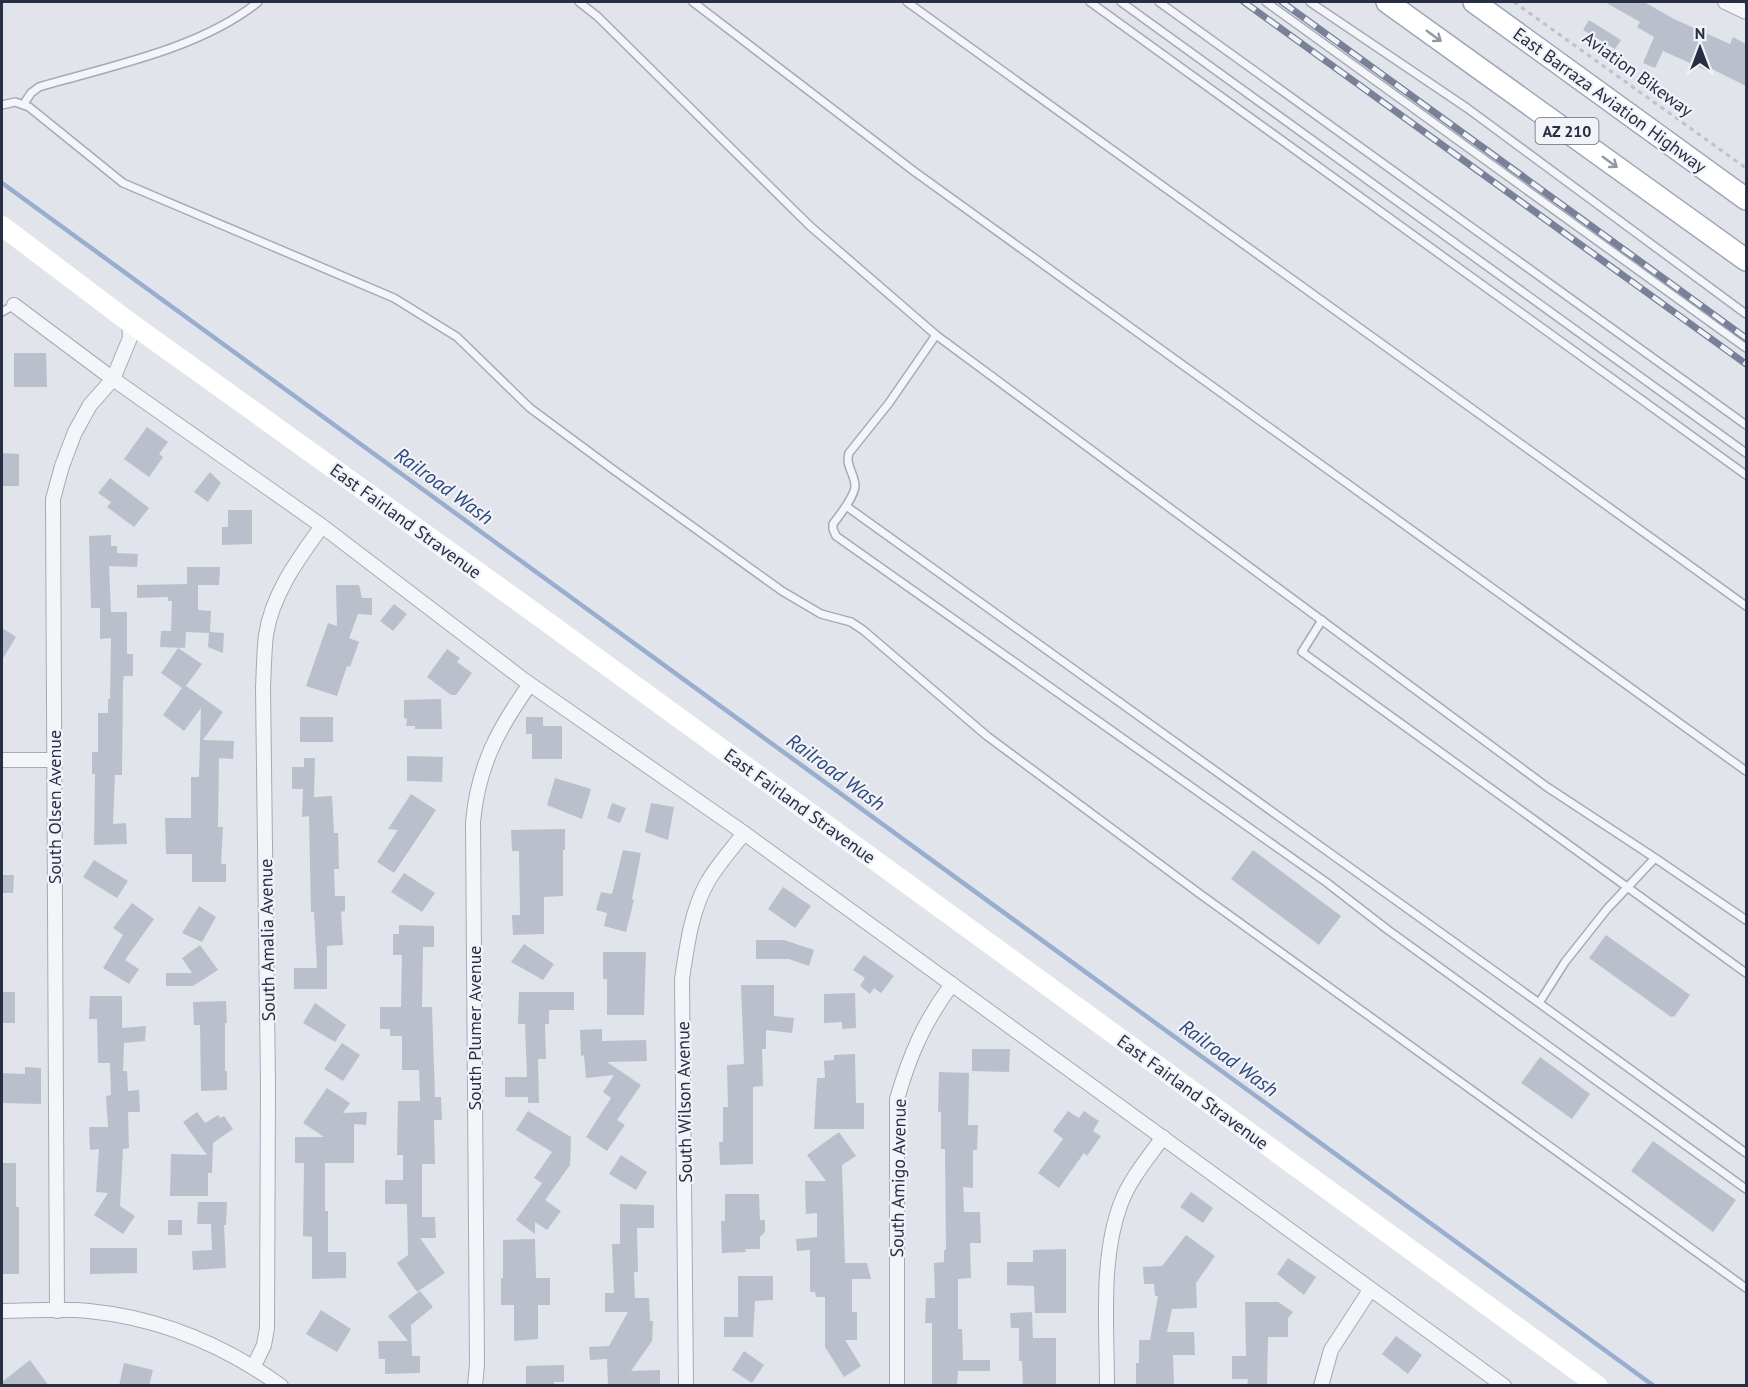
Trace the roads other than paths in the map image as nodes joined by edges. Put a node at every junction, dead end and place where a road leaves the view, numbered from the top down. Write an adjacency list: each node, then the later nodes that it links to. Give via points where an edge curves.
1 (258, 2): 15 (lane, via 218,29 174,47 39,87)
2 (579, 2): 22 (lane, via 810,226)
3 (693, 2): 35 (lane, via 924,179)
4 (907, 2): 30 (lane)
5 (1090, 2): 27 (lane)
6 (1121, 2): 26 (lane)
7 (1159, 2): 25 (lane)
8 (1266, 2): 23 (lane)
9 (1310, 2): 20 (lane, via 1467,108)
10 (1387, 2): 18 (main road, AZ 210, one-way to 18)
11 (1474, 2): 16 (main road, East Barraza Aviation Highway / AZ 210)
12 (1725, 2): 13 (street)
13 (1746, 12)
14 (2, 105): 15 (lane)
15 (23, 105): 46 (lane, via 49,121 123,183 394,298 457,337 530,408 611,468 782,591 821,614 851,622 863,630 987,736)
16 (1746, 199)
17 (2, 226): 21 (street, East Fairland Stravenue)
18 (1746, 260)
19 (8, 308): 24 (street)
20 (1746, 314)
21 (129, 322): 24 (street, South Olsen Avenue, via 130,338); 58 (street, East Fairland Stravenue)
22 (936, 335): 28 (lane, via 849,453 856,484); 31 (lane)
23 (1746, 348)
24 (113, 379): 29 (street); 34 (street, South Olsen Avenue, via 90,405 75,432 53,499)
25 (1746, 425)
26 (1746, 453)
27 (1746, 475)
28 (846, 506): 42 (lane); 45 (lane, via 833,524 836,536 1326,882)
29 (322, 526): 32 (street); 50 (street, South Amalia Avenue, via 281,591 266,634 263,687 267,1328)
30 (1746, 606)
31 (1322, 620): 37 (lane, via 1547,787); 38 (lane, via 1302,652)
32 (530, 684): 36 (street); 52 (street, South Plumer Avenue, via 489,752 475,797 473,822)
33 (2, 760): 34 (street)
34 (54, 760): 49 (street, South Olsen Avenue)
35 (1746, 771)
36 (744, 833): 41 (street); 53 (street, South Wilson Avenue, via 707,883 687,941 682,979)
37 (1655, 858): 38 (lane); 39 (lane)
38 (1628, 887): 40 (lane); 42 (lane, via 1565,962)
39 (1746, 920)
40 (1746, 973)
41 (951, 984): 43 (street); 54 (street, South Amigo Avenue, via 921,1031 897,1099)
42 (1539, 1004): 44 (lane)
43 (1163, 1137): 47 (street); 55 (street, via 1132,1180 1114,1229 1108,1269)
44 (1746, 1153)
45 (1746, 1189)
46 (1746, 1288)
47 (1370, 1290): 56 (street, via 1331,1350); 57 (street)
48 (2, 1311): 49 (street)
49 (57, 1311): 50 (street, via 134,1317 187,1334)
50 (254, 1366): 51 (street)
51 (281, 1386)
52 (475, 1386)
53 (686, 1386)
54 (897, 1386)
55 (1107, 1386)
56 (1321, 1386)
57 (1504, 1386)
58 (1598, 1386)

